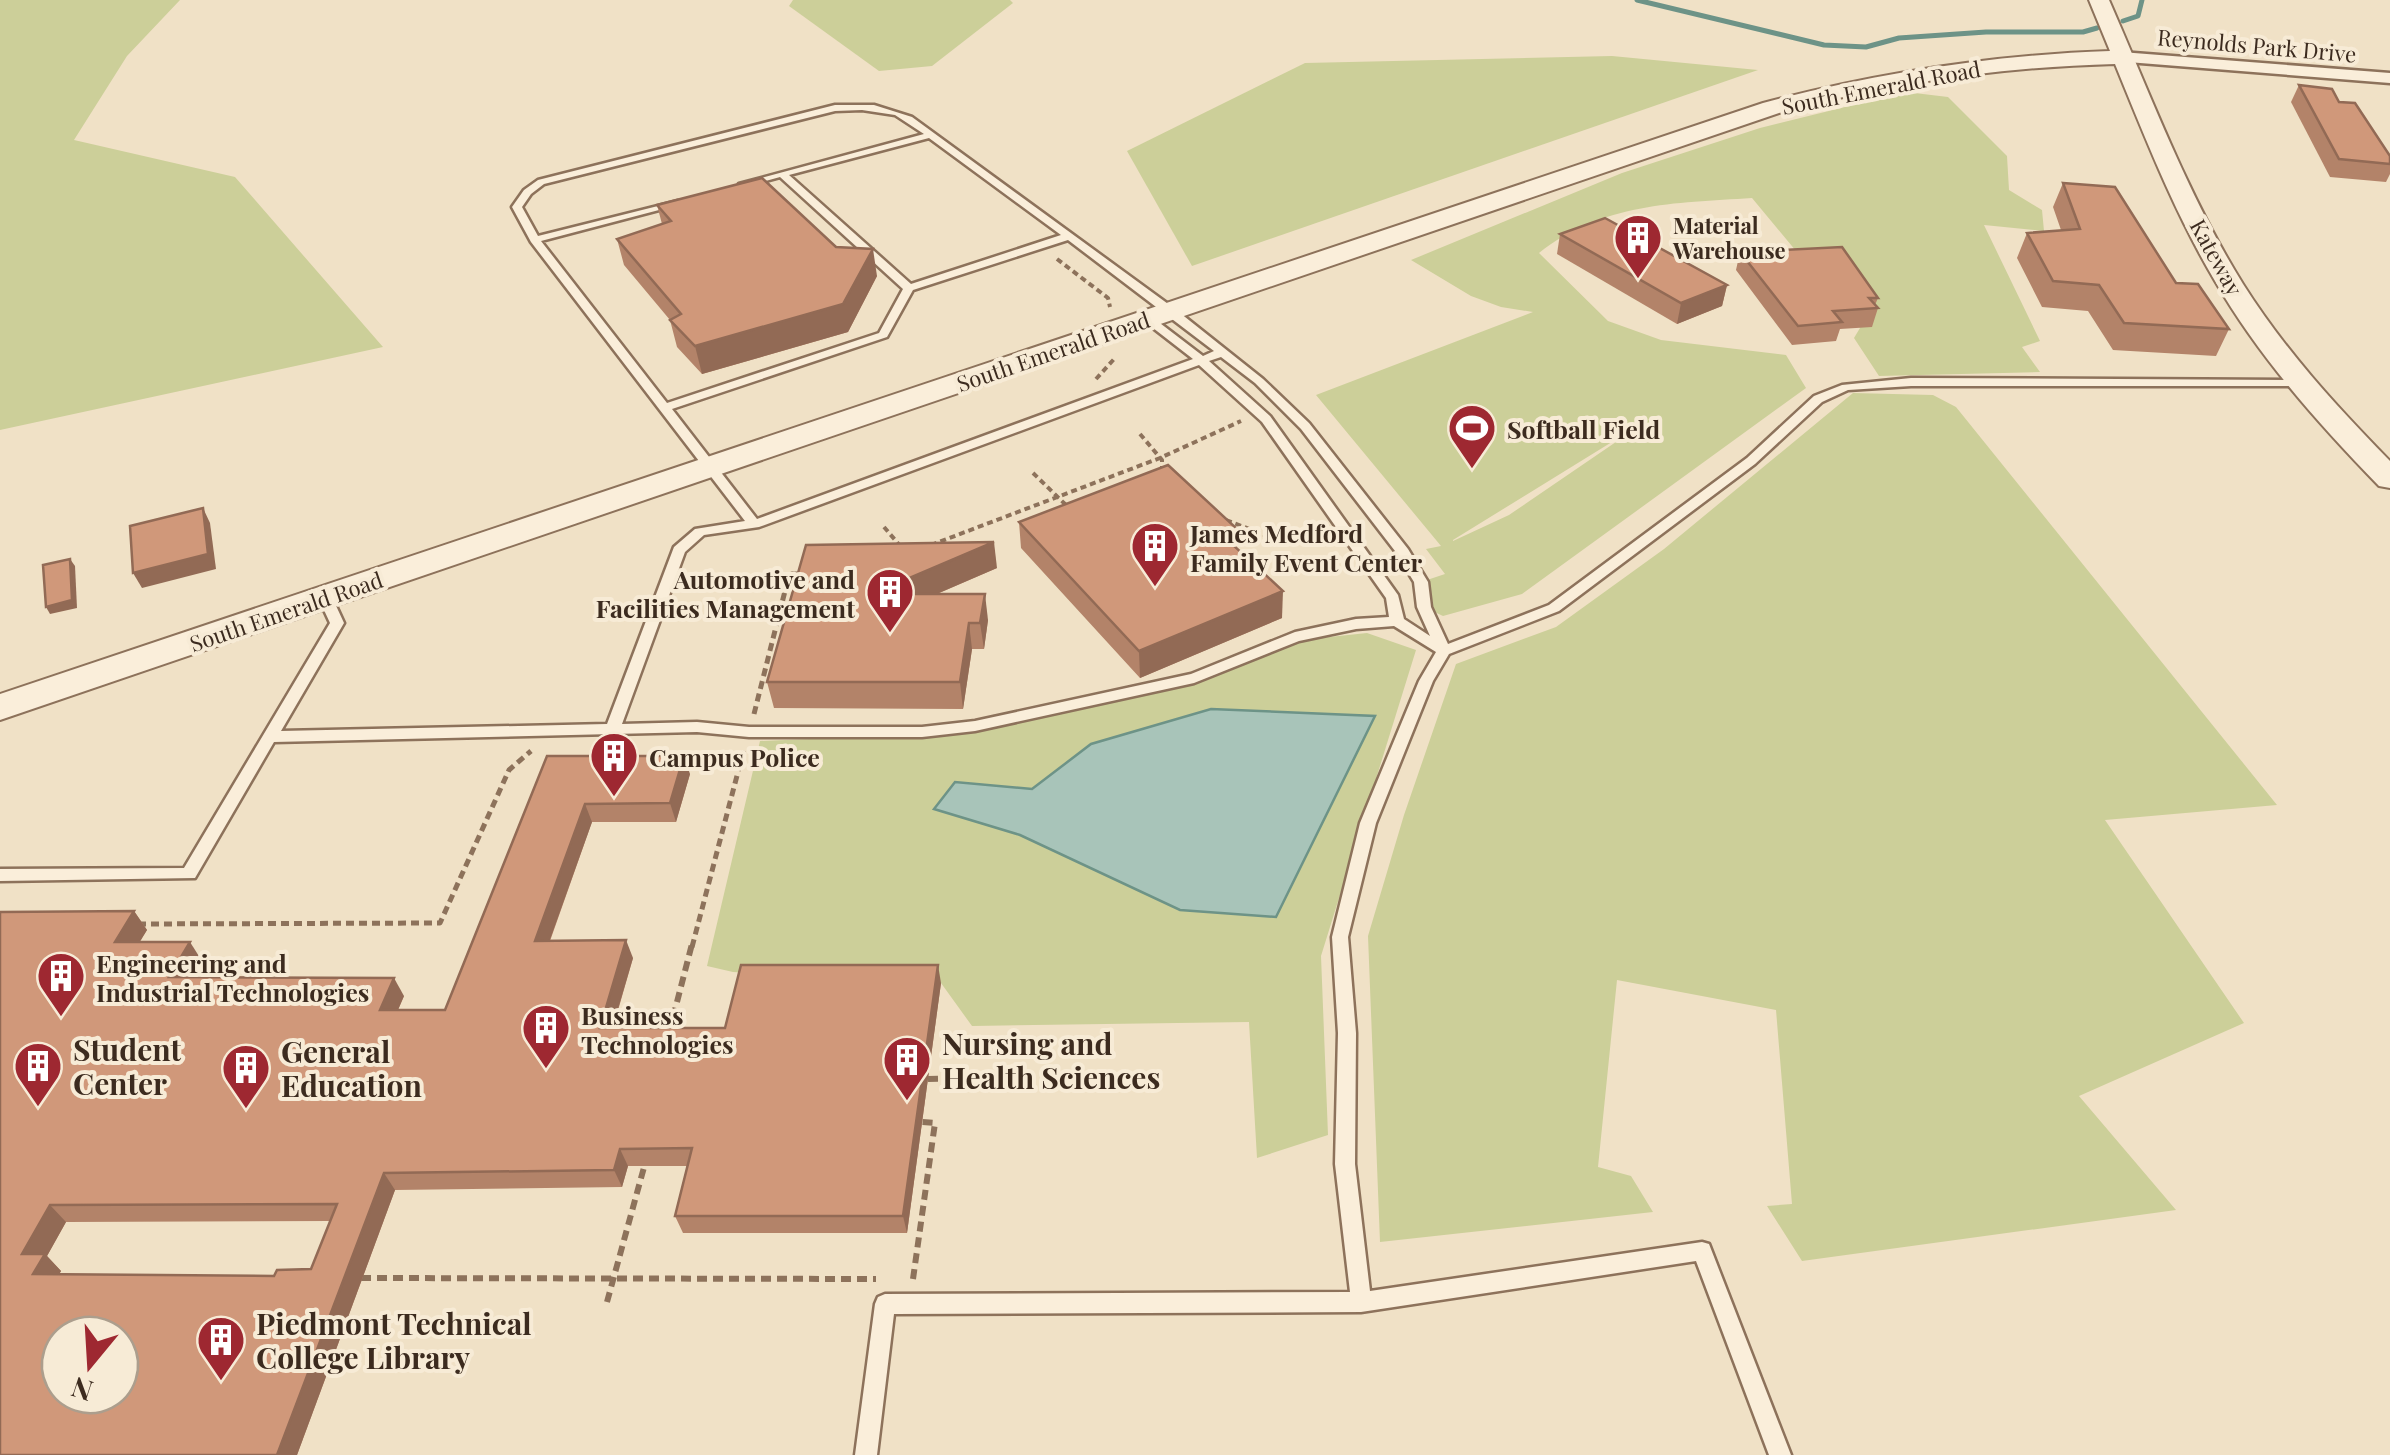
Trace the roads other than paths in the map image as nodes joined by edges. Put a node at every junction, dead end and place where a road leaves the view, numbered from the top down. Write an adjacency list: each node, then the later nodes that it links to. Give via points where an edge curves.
1 (2100, 0): 2 (street, Kateway)
2 (2121, 56): 3 (street, Reynolds Park Drive); 11 (street, South Emerald Road, via 1990,66 1801,100); 14 (street, Kateway, via 2212,254)
3 (2390, 78)
4 (931, 134): 5 (lane); 8 (lane); 9 (lane, via 882,107 835,108 542,182 517,207)
5 (782, 174): 6 (lane); 10 (lane)
6 (736, 186)
7 (688, 199): 9 (lane)
8 (1067, 236): 10 (lane); 11 (lane)
9 (535, 240): 15 (lane)
10 (908, 288): 15 (lane, via 882,335)
11 (1160, 315): 12 (lane); 13 (lane); 16 (street, South Emerald Road)
12 (1224, 352): 13 (lane); 21 (lane, via 1305,426 1401,549 1421,582 1424,608)
13 (1200, 360): 18 (lane); 20 (lane, via 1266,419 1393,598)
14 (2303, 382): 17 (street, Kateway); 21 (lane, via 1846,387 1818,399 1751,461 1554,608)
15 (666, 407): 16 (lane)
16 (710, 467): 18 (lane); 19 (street, South Emerald Road)
17 (2390, 479)
18 (754, 524): 23 (lane, via 700,532 679,550)
19 (326, 597): 22 (street, South Emerald Road); 24 (lane, via 337,623)
20 (1396, 621): 21 (lane); 23 (lane, via 1295,637 1194,678 975,726 922,732)
21 (1444, 650): 26 (lane, via 1368,822 1340,936 1348,1033 1345,1164)
22 (0, 708)
23 (613, 729): 24 (lane)
24 (270, 737): 25 (lane, via 189,874)
25 (0, 875)
26 (1361, 1302): 27 (lane, via 885,1304); 28 (lane, via 1702,1251)
27 (866, 1455)
28 (1780, 1455)

